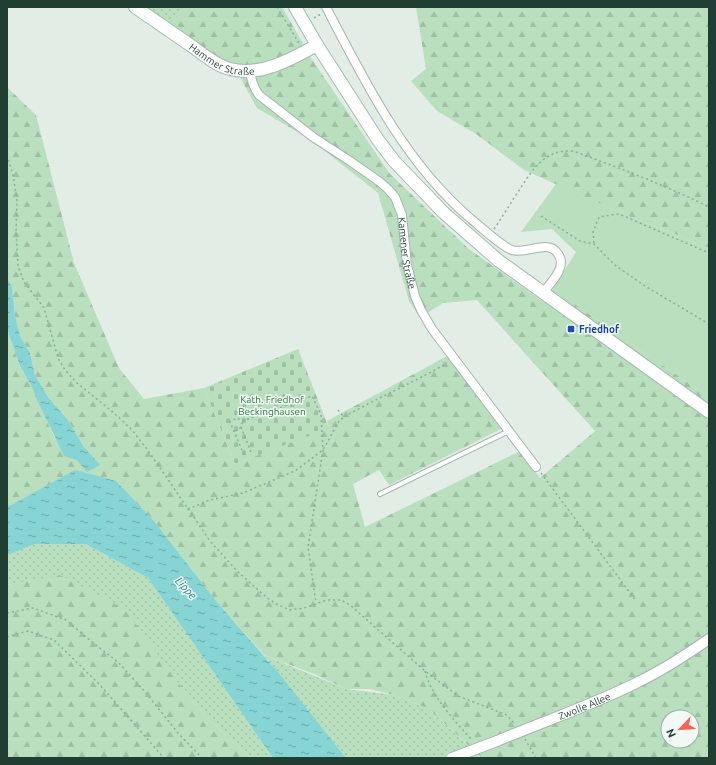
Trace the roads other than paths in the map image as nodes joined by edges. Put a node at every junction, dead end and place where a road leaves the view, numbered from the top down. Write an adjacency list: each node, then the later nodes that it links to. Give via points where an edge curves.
1 (135, 7): 5 (main road, Hammer Straße, via 220,65 230,69)
2 (295, 7): 4 (main road)
3 (326, 7): 6 (street, via 373,94 411,152 440,190 470,219 512,250 547,247 554,249 559,255 559,270)
4 (317, 45): 5 (main road, Hammer Straße, via 272,66); 6 (main road, via 364,120 394,160 476,242)
5 (250, 70): 8 (street, Kamener Straße, via 251,79 259,95 313,137 380,182 395,197 402,215 407,264 421,310 432,329)
6 (543, 293): 7 (main road)
7 (709, 412)
8 (510, 431): 9 (street, Kamener Straße); 10 (lane)
9 (536, 467)
10 (380, 494)
11 (709, 639): 12 (street, Zwolle Allee, bridge, via 639,682)
12 (452, 758)

